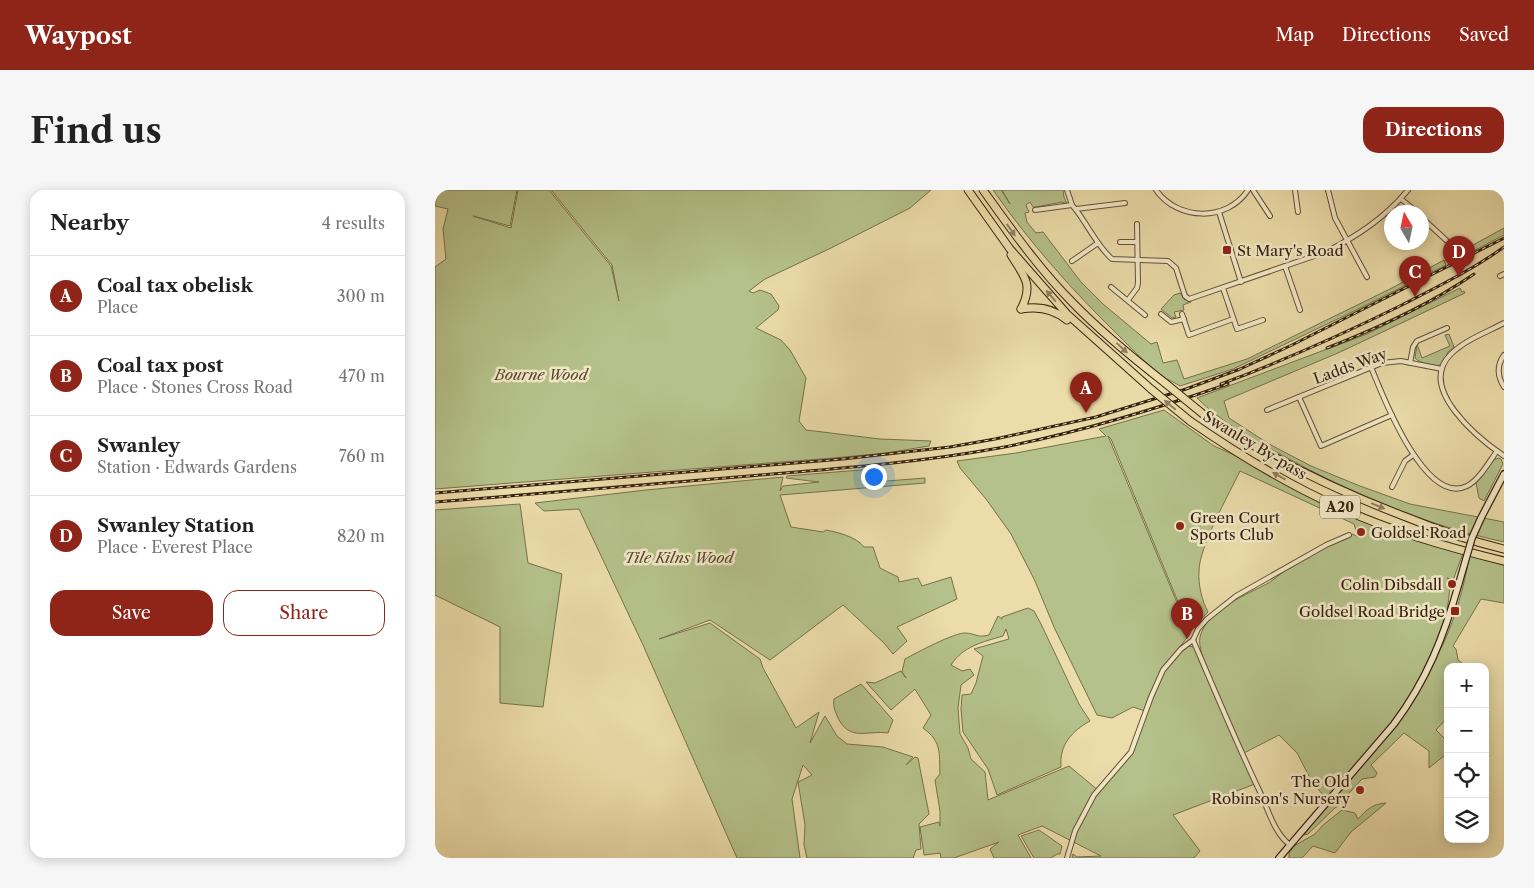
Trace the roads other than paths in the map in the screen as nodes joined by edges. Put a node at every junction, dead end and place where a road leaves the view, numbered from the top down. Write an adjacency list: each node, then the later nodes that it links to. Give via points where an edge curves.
1 (968, 190): 14 (highway, A20)
2 (983, 190): 60 (highway, Swanley By-pass / A20, one-way to 60, bridge, via 1018,239 1072,302 1131,357 1203,414 1259,449 1347,494 1448,533)
3 (1067, 190): 12 (street)
4 (1156, 190): 17 (street, via 1179,209 1201,214)
5 (1248, 190): 17 (street, via 1236,203)
6 (1253, 190): 19 (street)
7 (1295, 190): 18 (street)
8 (1328, 190): 23 (street, via 1333,212)
9 (1409, 190): 10 (street)
10 (1401, 199): 13 (street); 23 (street)
11 (1125, 203): 15 (street)
12 (1072, 205): 15 (street); 16 (street)
13 (1408, 205)
14 (981, 208): 48 (highway, A20, one-way to 14, via 1067,314 1010,249); 48 (highway, via 1027,280 1028,296 1021,309 1041,307 1062,315 1130,376)
15 (1076, 209): 26 (street)
16 (1035, 210)
17 (1219, 212): 31 (street)
18 (1298, 212)
19 (1270, 216)
20 (1137, 224): 25 (street)
21 (1429, 224): 22 (street)
22 (1446, 240)
23 (1347, 241): 29 (street); 30 (street)
24 (1121, 242): 25 (street)
25 (1137, 242): 27 (street)
26 (1098, 243): 27 (street, via 1112,259); 28 (street)
27 (1137, 260): 33 (street, via 1164,260 1173,264 1189,299); 34 (street, via 1137,288)
28 (1072, 261)
29 (1285, 266): 31 (street); 35 (street)
30 (1367, 277)
31 (1241, 282): 33 (street)
32 (1111, 287): 34 (street)
33 (1223, 288): 40 (street)
34 (1128, 300): 38 (street)
35 (1300, 310)
36 (1161, 314): 39 (street, via 1171,322)
37 (1182, 314): 39 (street)
38 (1145, 315)
39 (1183, 319): 40 (street, via 1189,335)
40 (1233, 319): 41 (street, via 1237,329)
41 (1263, 320)
42 (1503, 324): 47 (street, via 1457,350)
43 (1447, 328): 45 (street, via 1417,341)
44 (1504, 355): 49 (street, via 1498,372)
45 (1410, 363): 46 (street, Ladds Way, via 1390,361); 47 (street, Ladds Way)
46 (1371, 367): 50 (street, Ladds Way); 52 (street)
47 (1443, 369): 53 (street, via 1441,383 1453,408)
48 (1144, 384): 61 (highway, Swanley By-pass / A20, one-way to 48, bridge, via 1443,546 1345,510 1303,490 1190,421)
49 (1504, 387)
50 (1299, 397): 51 (street, Ladds Way); 52 (street, via 1321,446)
51 (1267, 410)
52 (1392, 415): 54 (street)
53 (1497, 452): 54 (street, via 1471,484 1455,489 1438,480); 55 (street)
54 (1413, 455): 58 (street, via 1405,461)
55 (1504, 456)
56 (1504, 474): 57 (main road)
57 (1502, 483): 63 (main road, bridge, via 1472,538 1445,627 1427,673 1394,724)
58 (1392, 487)
59 (1349, 535): 62 (street, via 1236,596 1207,619)
60 (1504, 549)
61 (1504, 561)
62 (1193, 640): 63 (street, via 1241,753 1282,839); 64 (street, via 1181,648 1163,670 1131,752 1094,795 1075,831)
63 (1290, 845): 65 (main road)
64 (1067, 858)
65 (1279, 858)

